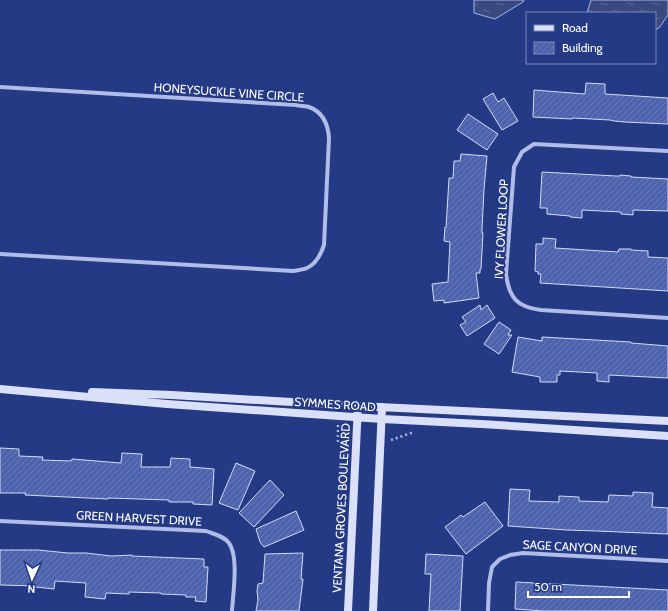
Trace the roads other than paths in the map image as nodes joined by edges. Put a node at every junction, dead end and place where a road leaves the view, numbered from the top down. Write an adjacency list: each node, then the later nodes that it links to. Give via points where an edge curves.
1 (0, 87): 3 (street, HONEYSUCKLE VINE CIRCLE, via 309,107 318,112 329,129 324,245 322,254 307,268 293,271)
2 (668, 151): 4 (street, IVY FLOWER LOOP, via 534,144 522,152 514,167 506,274 515,300 532,309)
3 (0, 254)
4 (668, 318)
5 (0, 389): 6 (street, SYMMES ROAD, via 172,395); 8 (street, SYMMES ROAD)
6 (358, 406): 7 (street, SYMMES ROAD); 8 (street, VENTANA GROVES BOULEVARD)
7 (382, 407): 9 (street); 10 (street, SYMMES ROAD)
8 (358, 418): 9 (street, SYMMES ROAD); 15 (street, VENTANA GROVES BOULEVARD)
9 (382, 420): 11 (street, SYMMES ROAD); 16 (street)
10 (668, 421)
11 (668, 436)
12 (0, 520): 14 (street, GREEN HARVEST DRIVE, via 206,532 218,535 228,541 233,551 235,564)
13 (668, 561): 17 (street, SAGE CANYON DRIVE, via 523,553 510,555 500,559 492,567)
14 (232, 611)
15 (348, 611)
16 (373, 611)
17 (488, 611)

